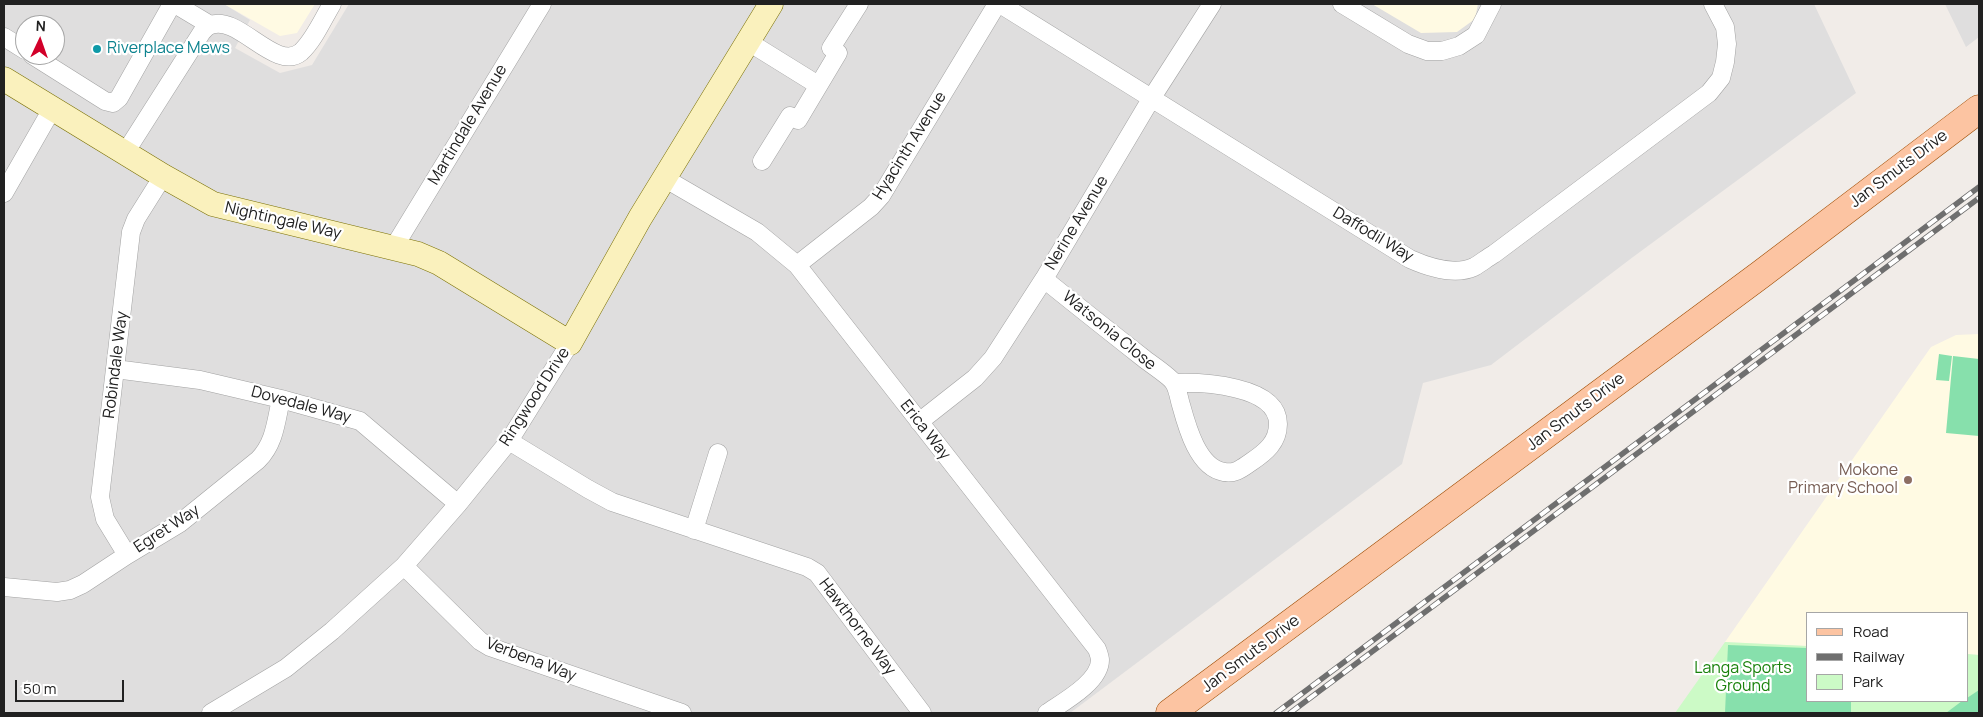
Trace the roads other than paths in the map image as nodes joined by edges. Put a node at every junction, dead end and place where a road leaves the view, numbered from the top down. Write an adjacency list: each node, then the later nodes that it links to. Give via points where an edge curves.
1 (174, 4): 11 (street); 15 (street, via 113,103)
2 (332, 4): 11 (street, via 307,45 299,54 289,57 221,23)
3 (542, 4): 26 (street, Martindale Avenue)
4 (771, 4): 13 (street, Ringwood Drive)
5 (859, 4): 17 (street, via 831,48 838,52)
6 (998, 4): 18 (street, Daffodil Way); 27 (street, Hyacinth Avenue, via 881,196)
7 (1212, 4): 18 (street, Nerine Avenue)
8 (1342, 4): 9 (street, via 1408,44 1426,51 1442,51 1459,46 1476,35)
9 (1492, 4)
10 (1713, 4): 18 (street, Daffodil Way, via 1724,27 1727,44 1721,78 1709,93 1473,268 1430,268 1410,259)
11 (210, 25): 21 (street, via 202,32)
12 (4, 37): 14 (street)
13 (747, 42): 17 (street); 24 (street, Ringwood Drive)
14 (15, 44)
15 (48, 65)
16 (4, 78): 19 (street, Nightingale Way)
17 (818, 85): 22 (street, via 798,120 790,116)
18 (1151, 99): 28 (street, Nerine Avenue)
19 (52, 109): 21 (street, Nightingale Way); 25 (street)
20 (1979, 109): 45 (main road, Jan Smuts Drive)
21 (125, 153): 23 (street, Nightingale Way)
22 (762, 161)
23 (162, 176): 26 (street, Nightingale Way, via 213,204); 30 (street, Robindale Way, via 131,232)
24 (664, 178): 27 (street, Erica Way, via 757,232); 29 (street, Ringwood Drive)
25 (4, 193)
26 (394, 247): 29 (street, Nightingale Way, via 439,263)
27 (797, 265): 33 (street, Erica Way)
28 (1044, 278): 31 (street, Watsonia Close); 33 (street, Nerine Avenue, via 985,369)
29 (570, 343): 34 (street, Ringwood Drive)
30 (115, 369): 32 (street, Dovedale Way, via 200,380); 38 (street, Robindale Way, via 100,497 105,519)
31 (1174, 383): 31 (street, via 1221,384 1266,401 1278,420 1275,440 1264,453 1235,472 1218,471 1199,451)
32 (281, 398): 36 (street, Dovedale Way, via 360,421); 38 (street, Egret Way, via 267,451 180,523)
33 (919, 422): 44 (street, Erica Way, via 1097,649 1098,670 1090,681)
34 (509, 441): 36 (street, Ringwood Drive); 37 (street, Hawthorne Way, via 600,497)
35 (718, 453): 37 (street)
36 (458, 504): 39 (street, Ringwood Drive)
37 (694, 530): 43 (street, Hawthorne Way, via 817,573)
38 (127, 554): 40 (street, Egret Way, via 70,590 42,592)
39 (404, 566): 41 (street, Ringwood Drive, via 286,668); 42 (street, Verbena Way, via 490,647)
40 (4, 587)
41 (210, 713)
42 (682, 713)
43 (922, 713)
44 (1047, 713)
45 (1170, 713)

